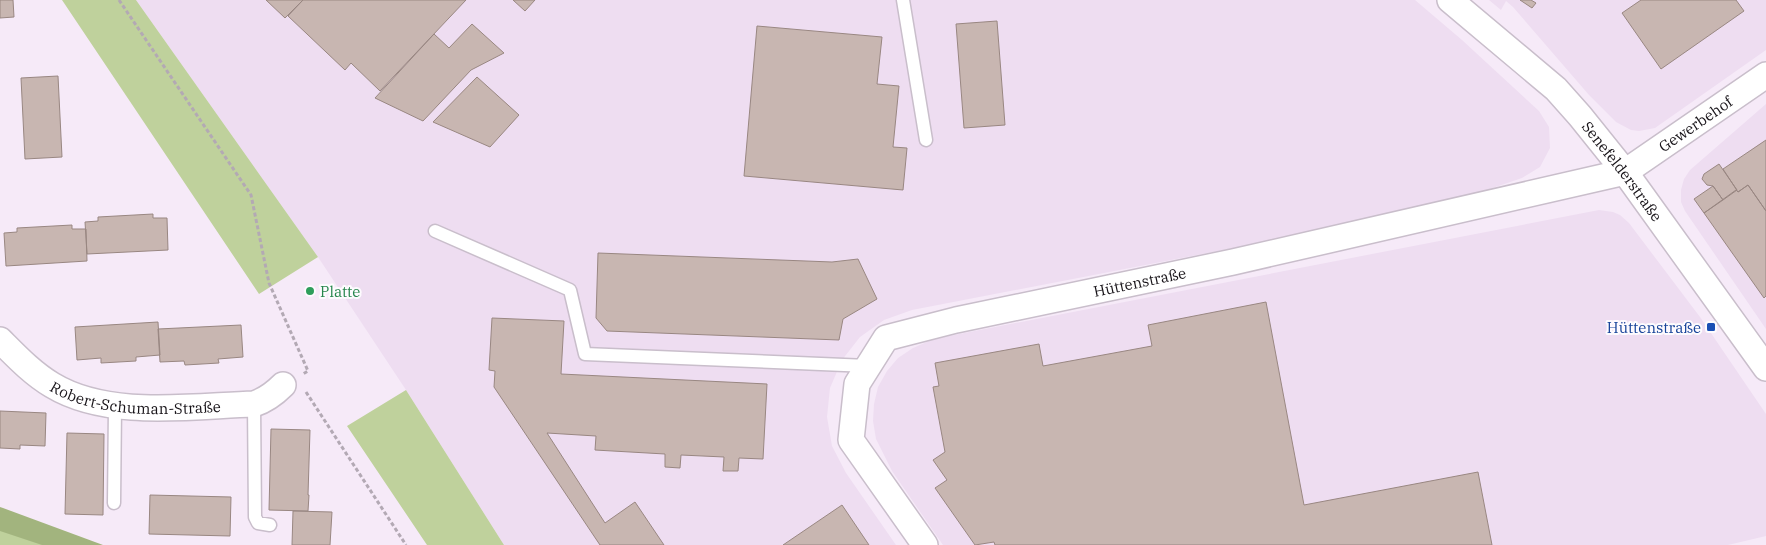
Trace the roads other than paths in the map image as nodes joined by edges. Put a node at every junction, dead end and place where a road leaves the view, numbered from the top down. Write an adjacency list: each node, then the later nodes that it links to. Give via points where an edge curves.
1 (903, 0): 4 (lane)
2 (1450, 0): 5 (street, Senefelderstraße, via 1556,89)
3 (1766, 75): 5 (street, Gewerbehof)
4 (926, 140)
5 (1625, 172): 8 (street, Hüttenstraße, via 1233,262 956,320 886,338); 9 (street, Senefelderstraße)
6 (435, 231): 8 (lane, via 570,290 585,354)
7 (0, 340): 12 (street, Robert-Schuman-Straße, via 26,366 54,386 82,398)
8 (868, 366): 15 (street, Hüttenstraße, via 857,384 851,440)
9 (1766, 368)
10 (295, 384): 11 (street, Robert-Schuman-Straße)
11 (254, 404): 12 (street, Robert-Schuman-Straße); 14 (lane, via 255,517 258,523)
12 (115, 406): 13 (lane)
13 (114, 504)
14 (270, 525)
15 (924, 545)

